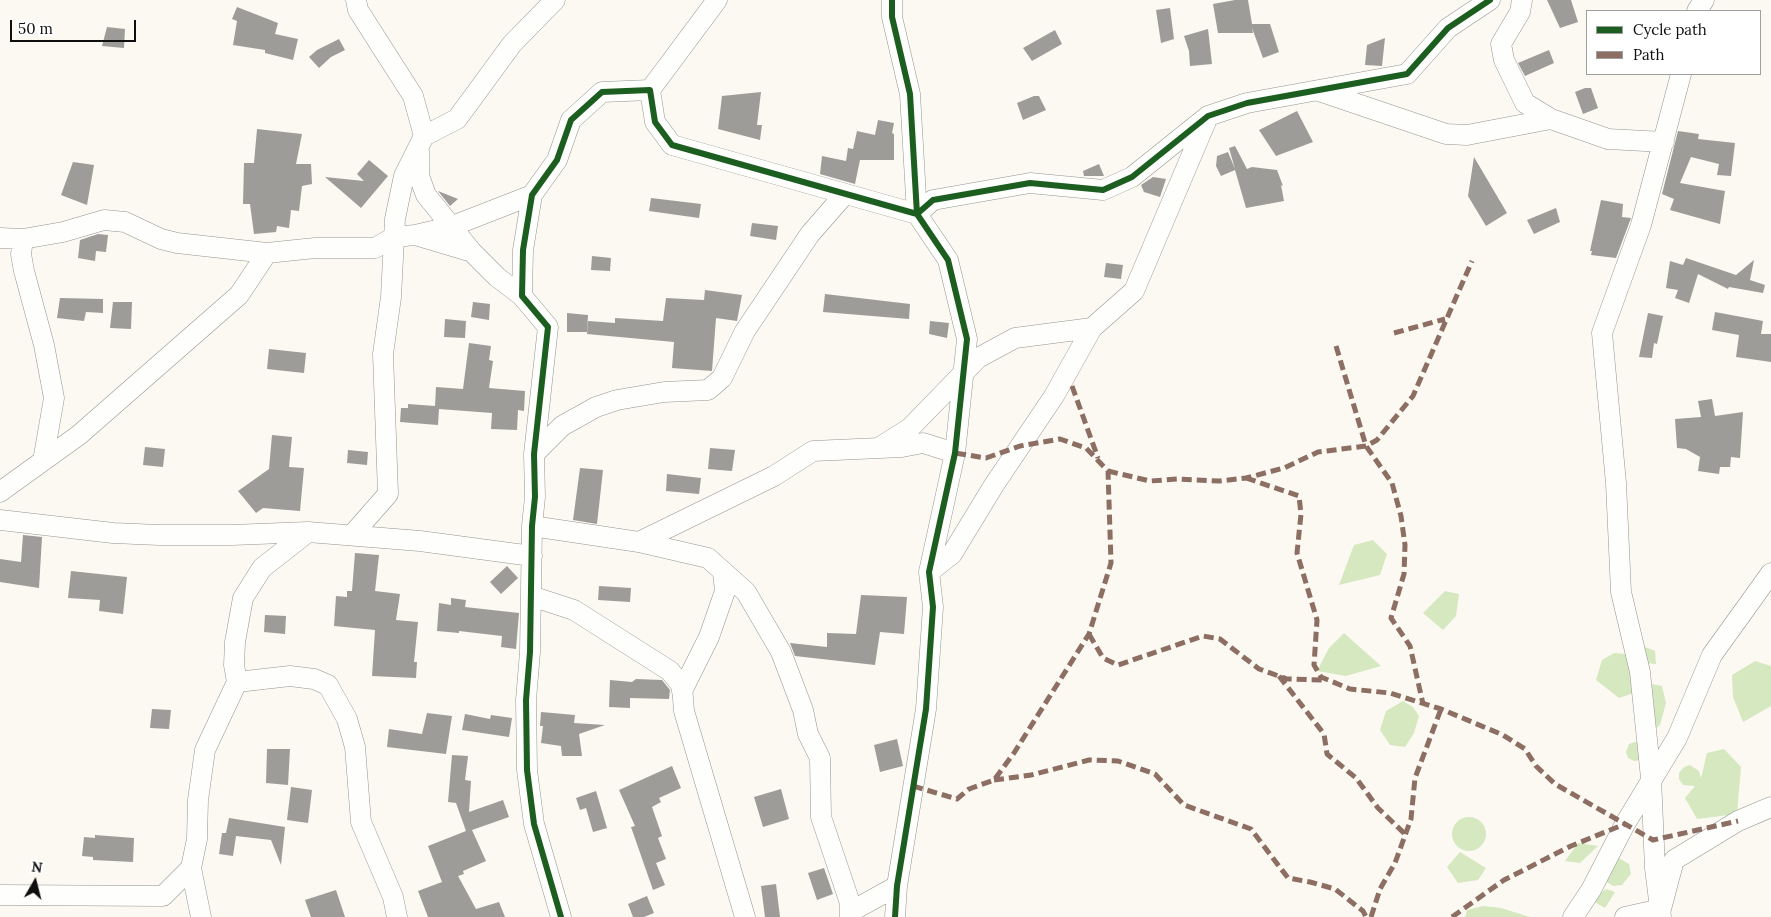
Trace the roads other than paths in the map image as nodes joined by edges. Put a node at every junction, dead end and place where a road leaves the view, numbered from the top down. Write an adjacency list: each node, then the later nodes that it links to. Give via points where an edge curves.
1 (356, 0): 12 (street, via 358,10 412,96)
2 (555, 0): 12 (street, via 512,44 457,119)
3 (717, 0): 8 (street)
4 (892, 0): 16 (street, via 892,17 910,94)
5 (1490, 0): 9 (street, via 1448,28 1408,74)
6 (1522, 0): 11 (street, via 1520,12 1501,44 1504,60 1525,103)
7 (1681, 75): 13 (street)
8 (650, 90): 14 (street, via 655,122 672,145); 15 (street, via 602,92 571,120 557,160)
9 (1316, 90): 10 (street, via 1247,102); 11 (street, via 1446,134 1468,135)
10 (1208, 116): 16 (street, via 1132,177 1103,190 1030,183 933,200); 25 (street, via 1134,292)
11 (1551, 119): 13 (street, via 1608,139)
12 (421, 141): 17 (street, via 419,176 426,195); 19 (street, via 404,176)
13 (1664, 142): 44 (street, via 1641,225 1602,333 1616,484 1621,592 1640,672)
14 (845, 194): 16 (street); 29 (street, via 810,234 745,331 722,378 708,390 664,392 616,400 596,407 562,426)
15 (532, 195): 17 (street); 24 (street, via 523,250)
16 (917, 214): 26 (street, via 948,260 967,339)
17 (450, 227): 18 (street); 23 (street)
18 (415, 235): 19 (street); 23 (street)
19 (394, 236): 22 (street, via 375,248); 35 (street, via 392,298 383,354 388,494)
20 (0, 238): 21 (street)
21 (23, 239): 22 (street, via 104,220 125,222 177,243); 30 (street, via 24,271 54,398)
22 (267, 252): 30 (street, via 240,295 79,434)
23 (472, 252): 24 (street)
24 (522, 296): 29 (street, via 548,327)
25 (1092, 328): 26 (street, via 1015,338 978,358); 38 (street, via 1054,396 952,554)
26 (964, 371): 27 (street, via 910,428); 28 (street)
27 (879, 448): 28 (street, via 923,443); 36 (street, via 813,452 732,498)
28 (955, 453): 38 (street)
29 (534, 454): 33 (street)
30 (43, 461): 31 (street)
31 (0, 492)
32 (0, 520): 34 (street, via 159,535)
33 (532, 526): 36 (street); 37 (street)
34 (308, 532): 35 (street); 42 (street, via 262,568 243,598 235,642)
35 (352, 535): 37 (street)
36 (639, 542): 39 (street, via 708,558)
37 (532, 556): 41 (street)
38 (930, 572): 47 (street, via 933,607 926,709)
39 (723, 573): 43 (street, via 725,591 722,600 709,637); 50 (street, via 746,592 781,652 803,710 808,734 820,758 821,817 850,903)
40 (1771, 573): 44 (street, via 1712,655 1677,738)
41 (531, 596): 43 (street, via 574,610 623,640 670,671 682,686); 53 (street, via 526,700 528,770 534,824)
42 (237, 682): 46 (street, via 206,750 198,800 198,839); 52 (street, via 290,676 314,679 328,685 337,698 355,747 361,822)
43 (682, 692): 54 (street, via 684,711)
44 (1652, 778): 49 (street, via 1653,840); 56 (street)
45 (1771, 807): 49 (street, via 1738,821 1674,860)
46 (191, 868): 48 (street, via 162,896); 51 (street)
47 (897, 886): 50 (street); 55 (street)
48 (0, 895)
49 (1661, 913): 57 (street)
50 (850, 915)
51 (201, 917)
52 (397, 917)
53 (562, 917)
54 (745, 917)
55 (894, 917)
56 (1573, 917)
57 (1625, 917)

